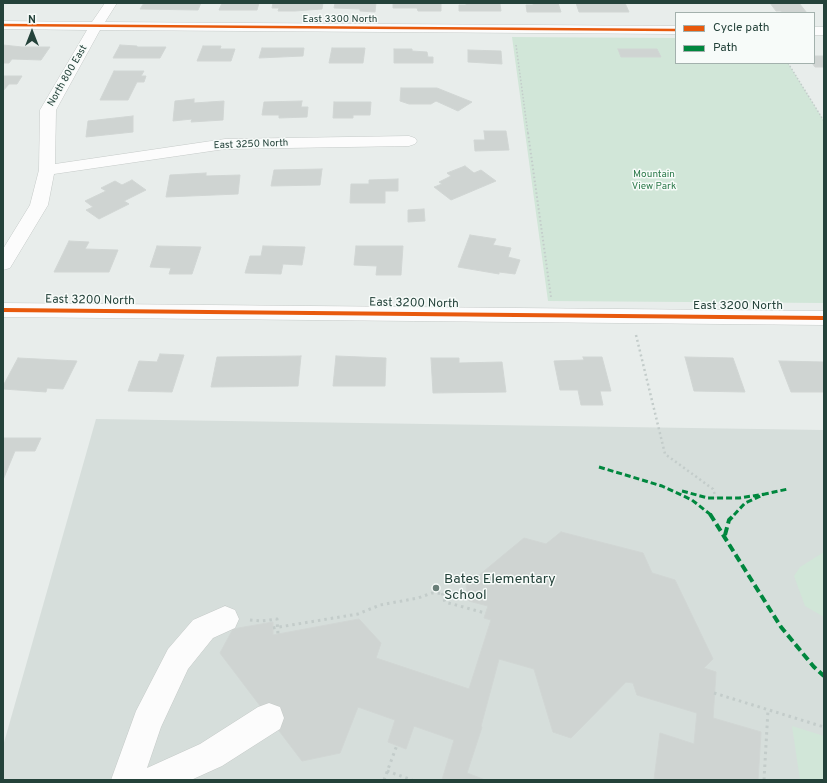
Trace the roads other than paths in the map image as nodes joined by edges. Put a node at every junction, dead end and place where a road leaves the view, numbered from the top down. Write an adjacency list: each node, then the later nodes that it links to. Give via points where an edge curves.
1 (111, 3): 3 (street, North 800 East)
2 (3, 25): 3 (street, East 3300 North)
3 (96, 26): 4 (street, East 3300 North); 6 (street, North 800 East, via 48,110)
4 (675, 30)
5 (410, 142): 6 (street, East 3250 North, via 225,144)
6 (47, 170): 7 (street, North 800 East, via 39,206)
7 (3, 264)
8 (3, 310): 9 (street, East 3200 North)
9 (824, 318)
10 (225, 619): 12 (street, via 203,628 178,659 148,722)
11 (269, 718): 13 (street, via 211,755)
12 (126, 780)
13 (155, 780)

